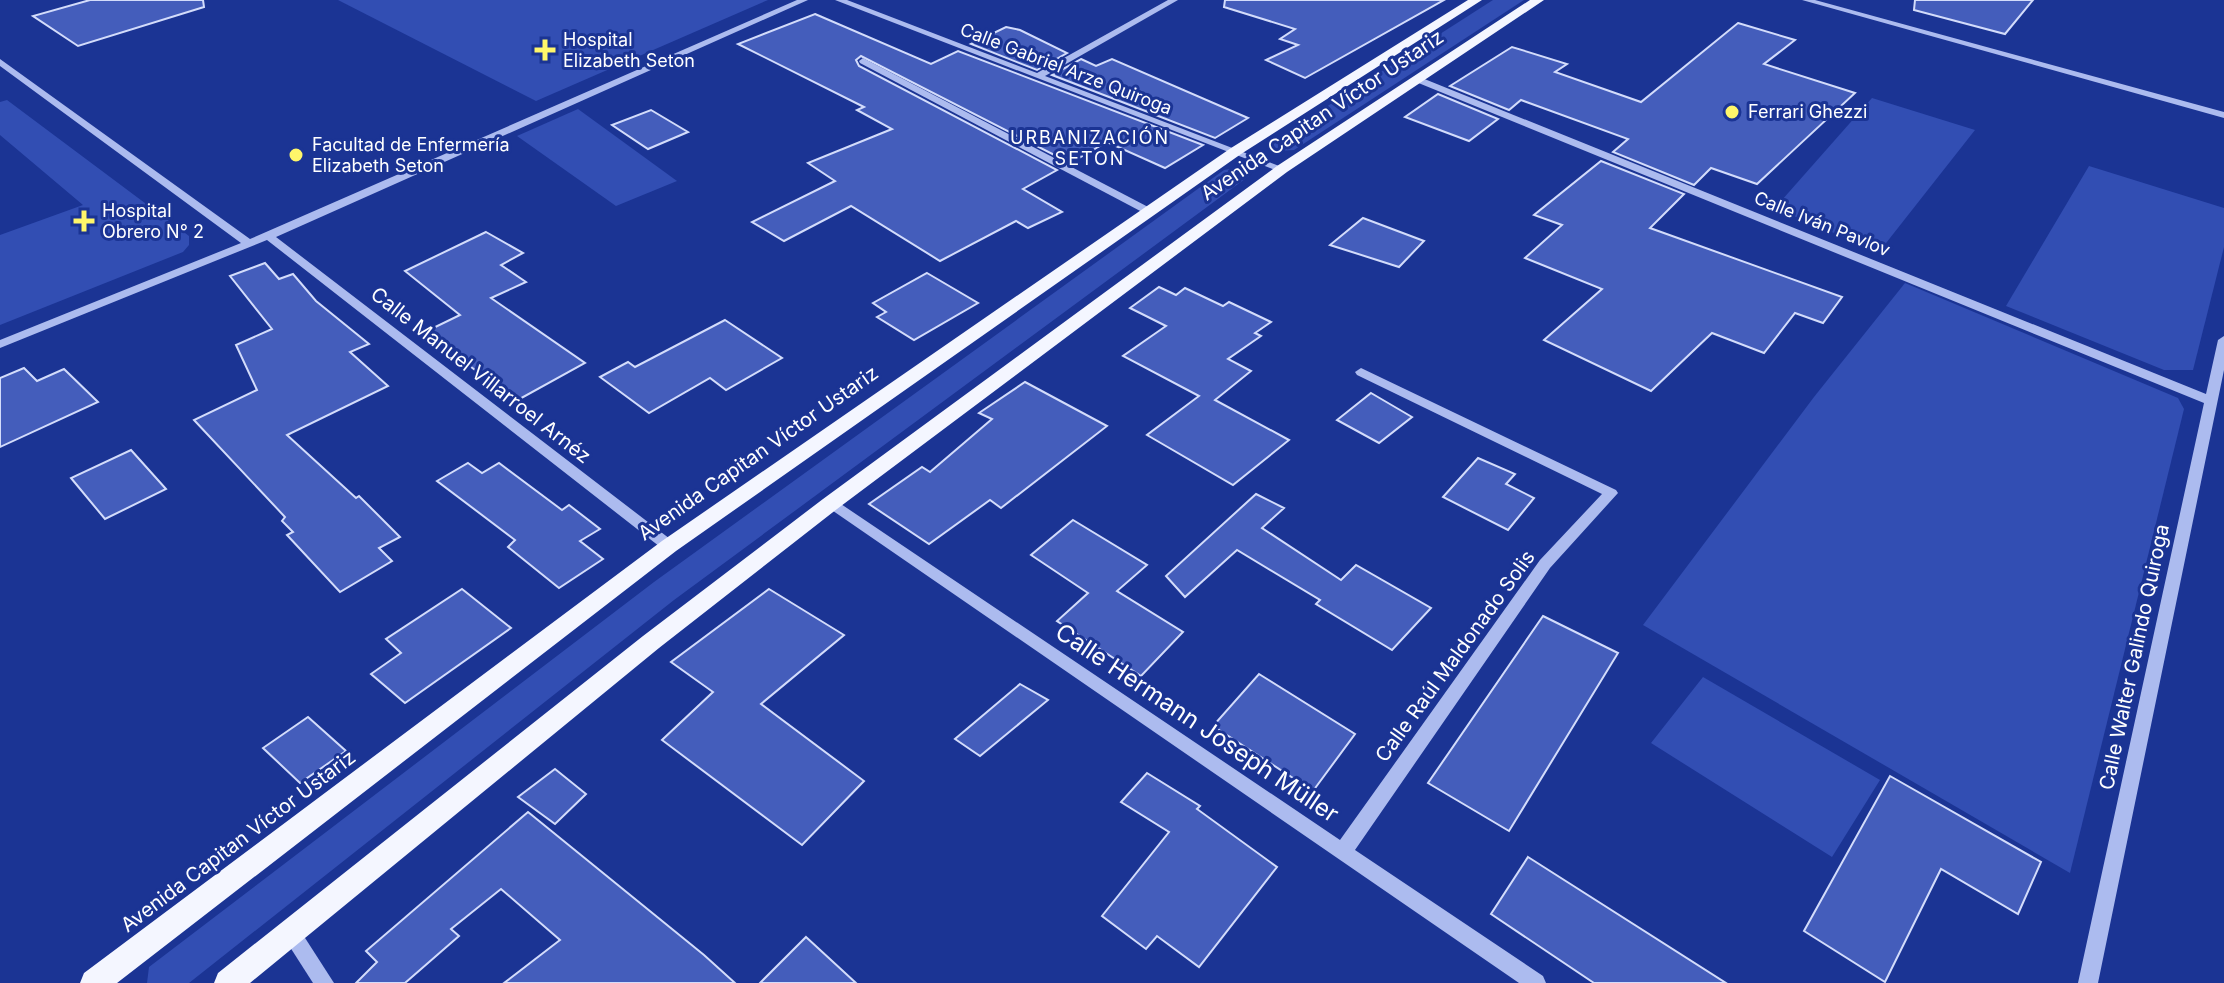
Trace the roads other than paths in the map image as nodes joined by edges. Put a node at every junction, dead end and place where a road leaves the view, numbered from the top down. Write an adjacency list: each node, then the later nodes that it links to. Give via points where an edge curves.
1 (804, 0): 15 (street)
2 (839, 0): 9 (street, Calle Gabriel Arze Quiroga)
3 (1174, 0): 9 (street)
4 (1476, 0): 12 (main road, Avenida Capitan Víctor Ustariz)
5 (1538, 0): 10 (main road, Avenida Capitan Víctor Ustariz)
6 (1806, 0): 11 (street)
7 (863, 61): 14 (street)
8 (0, 62): 16 (street)
9 (1038, 76): 12 (street, Calle Gabriel Arze Quiroga)
10 (1419, 80): 13 (main road, Avenida Capitan Víctor Ustariz); 20 (street, Calle Iván Pavlov)
11 (2224, 115)
12 (1236, 151): 13 (street, Calle Gabriel Arze Quiroga); 14 (main road, Avenida Capitan Víctor Ustariz)
13 (1282, 169): 21 (main road, Avenida Capitan Víctor Ustariz)
14 (1148, 211): 22 (main road, Avenida Capitan Víctor Ustariz)
15 (268, 236): 16 (street); 22 (street, Calle Manuel Villarroel Arnéz)
16 (249, 244): 18 (street)
17 (2224, 340): 20 (street, Calle Walter Galindo Quiroga)
18 (0, 344)
19 (1361, 372): 23 (street, Calle Raúl Maldonado Solis, via 1611,493 1545,564)
20 (2211, 401): 29 (street, Calle Walter Galindo Quiroga)
21 (830, 504): 23 (street, Calle Hermann Joseph Müller); 24 (main road, Avenida Capitan Víctor Ustariz)
22 (669, 546): 25 (main road, Avenida Capitan Víctor Ustariz)
23 (1343, 851): 28 (street, Calle Hermann Joseph Müller)
24 (291, 933): 26 (main road, Avenida Capitan Víctor Ustariz); 27 (street)
25 (94, 983)
26 (228, 983)
27 (324, 983)
28 (1536, 983)
29 (2088, 983)

